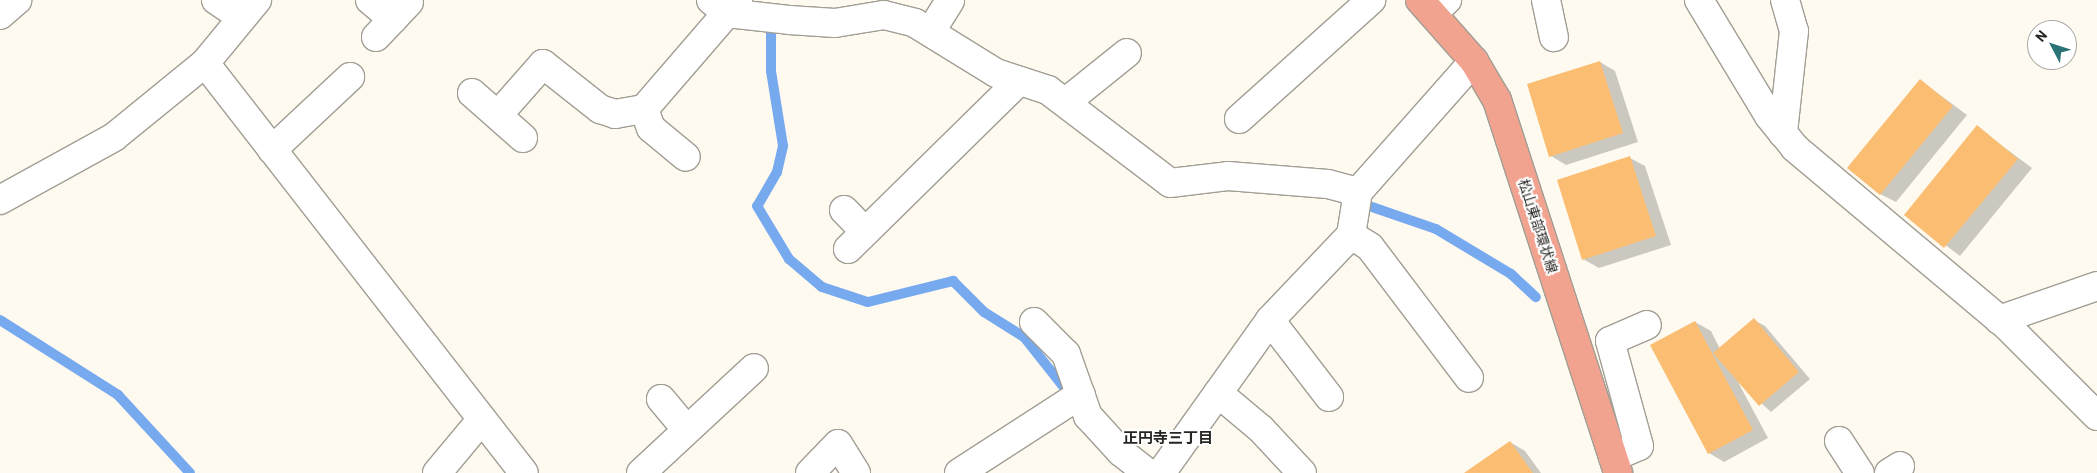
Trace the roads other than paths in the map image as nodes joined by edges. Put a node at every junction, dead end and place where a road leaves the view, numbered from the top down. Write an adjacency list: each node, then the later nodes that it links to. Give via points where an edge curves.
1 (16, 0): 12 (street)
2 (216, 0): 11 (street)
3 (370, 0): 13 (street)
4 (950, 0): 14 (street)
5 (1371, 0): 25 (street)
6 (1546, 0): 15 (street)
7 (1700, 0): 26 (street)
8 (1785, 0): 26 (street, via 1794,31)
9 (726, 4): 14 (street, via 835,23 884,15); 23 (street)
10 (1434, 4): 17 (main road, 松山東部環状線)
11 (249, 9): 18 (street)
12 (0, 15)
13 (393, 19)
14 (931, 31): 20 (street, via 996,73)
15 (1554, 37)
16 (1127, 53): 22 (street)
17 (1474, 61): 30 (street); 49 (main road, 松山東部環状線, via 1497,100)
18 (205, 62): 28 (street); 31 (street, via 114,137)
19 (350, 77): 28 (street)
20 (1019, 81): 22 (street); 32 (street, via 856,241)
21 (472, 93): 24 (street)
22 (1066, 102): 30 (street, via 1170,183 1228,176 1328,184)
23 (644, 110): 24 (street, via 615,114 600,109 543,64); 29 (street, via 651,128)
24 (498, 115): 27 (street)
25 (1239, 119)
26 (1783, 132): 36 (street, via 1794,148)
27 (523, 138)
28 (272, 150): 46 (street)
29 (686, 157)
30 (1358, 192): 33 (street)
31 (0, 200)
32 (844, 210)
33 (1351, 235): 35 (street); 40 (street, via 1370,247)
34 (2097, 286): 36 (street)
35 (1270, 320): 41 (street); 43 (street)
36 (1999, 320): 45 (street)
37 (1034, 322): 42 (street, via 1059,343)
38 (1647, 325): 49 (street, via 1610,341 1639,446)
39 (754, 368): 47 (street)
40 (1469, 378)
41 (1218, 393): 57 (street); 58 (street, via 1261,429)
42 (1081, 394): 55 (street); 56 (street, via 1088,416 1121,452)
43 (1329, 397)
44 (661, 399): 47 (street)
45 (2096, 412)
46 (482, 419): 50 (street); 51 (street)
47 (687, 430): 52 (street)
48 (1839, 441): 59 (street)
49 (1616, 465)
50 (437, 473)
51 (524, 473)
52 (641, 473)
53 (810, 473): 54 (street, via 838,444)
54 (856, 473)
55 (959, 473)
56 (1148, 473)
57 (1161, 473)
58 (1302, 473)
59 (1860, 473)

